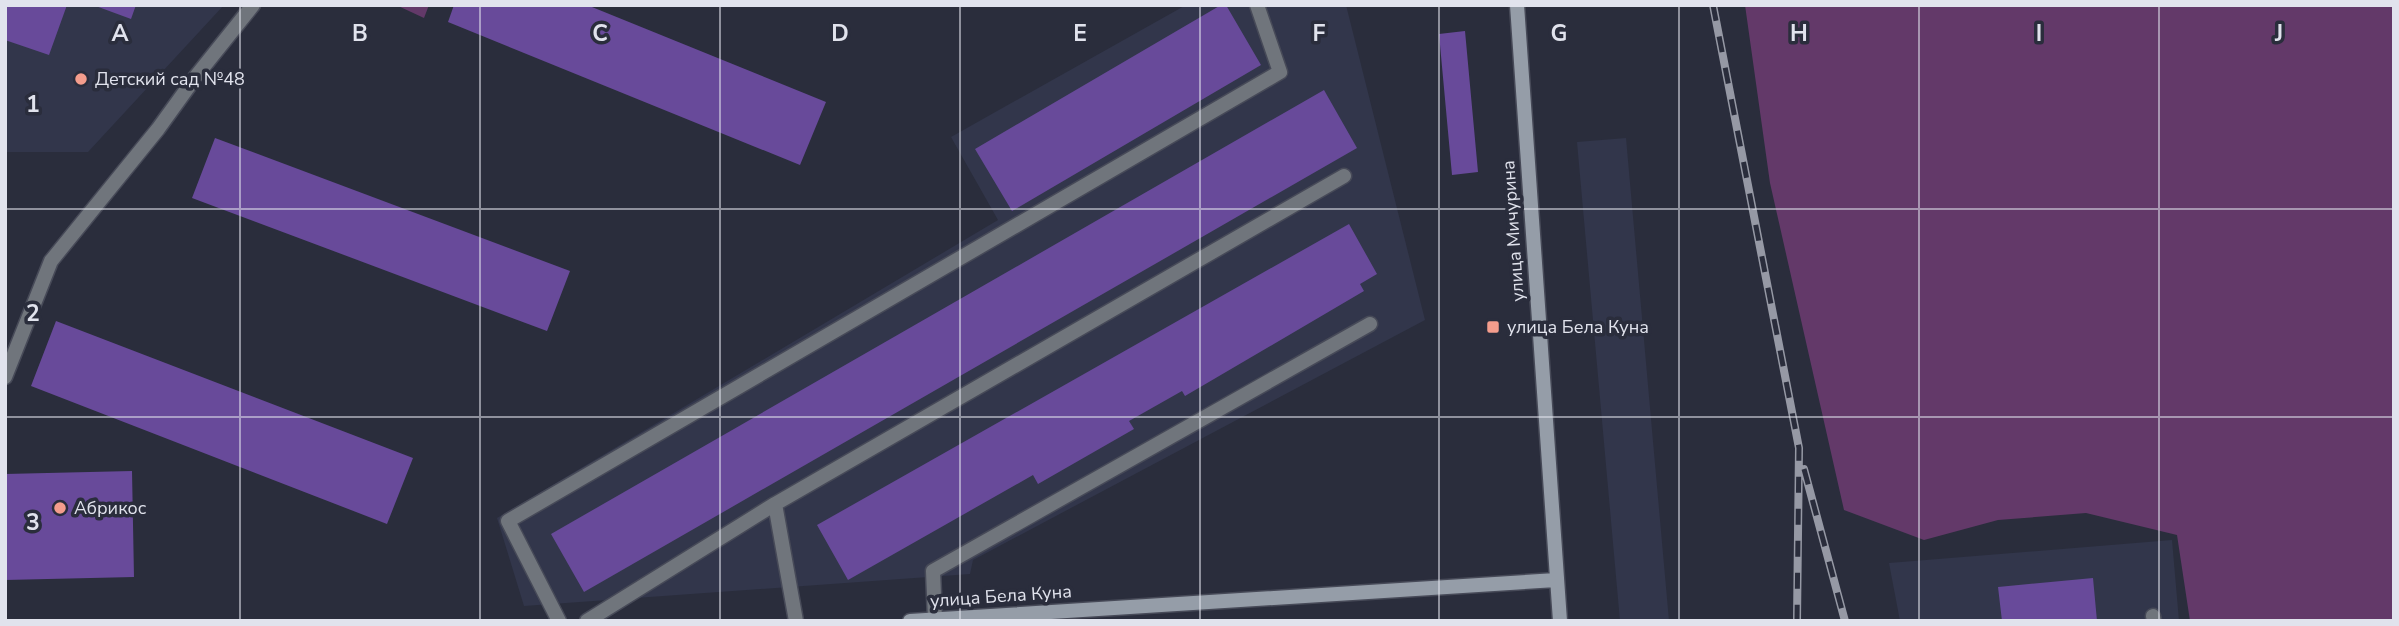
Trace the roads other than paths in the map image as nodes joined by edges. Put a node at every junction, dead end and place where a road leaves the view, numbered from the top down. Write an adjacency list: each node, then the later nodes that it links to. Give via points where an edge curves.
1 (253, 5): 6 (lane, via 51,261)
2 (1257, 5): 10 (lane, via 1280,72 508,521)
3 (1517, 5): 8 (main road, улица Мичурина)
4 (1344, 176): 7 (lane)
5 (1370, 324): 9 (lane, via 933,571)
6 (5, 377)
7 (775, 504): 11 (lane); 12 (lane)
8 (1556, 580): 9 (main road, улица Бела Куна); 14 (main road, улица Мичурина)
9 (935, 619): 13 (main road, улица Бела Куна)
10 (559, 621)
11 (587, 621)
12 (796, 621)
13 (910, 621)
14 (1560, 621)

